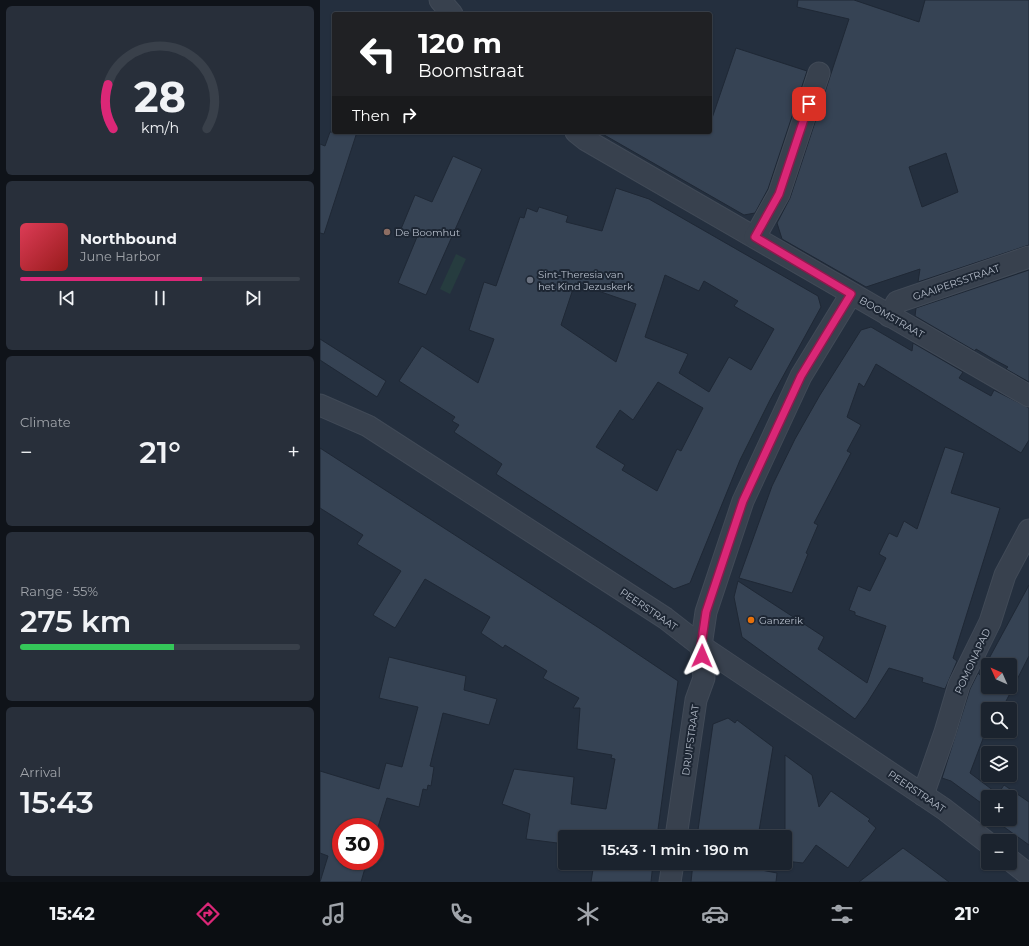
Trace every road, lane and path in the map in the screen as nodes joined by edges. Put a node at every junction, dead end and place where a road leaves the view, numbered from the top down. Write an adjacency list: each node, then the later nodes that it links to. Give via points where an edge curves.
1 (440, 0): 2 (street)
2 (450, 12)
3 (819, 73): 5 (street, via 779,194)
4 (578, 134): 5 (street, BOOMSTRAAT)
5 (755, 237): 7 (street, BOOMSTRAAT)
6 (1029, 257): 8 (street, GAAIPERSSTRAAT, via 897,302)
7 (851, 294): 8 (street, BOOMSTRAAT); 12 (street, DRUIFSTRAAT, via 801,376 743,501 706,612)
8 (889, 316): 9 (street, BOOMSTRAAT)
9 (1029, 396)
10 (320, 405): 12 (street, PEERSTRAAT, via 368,426 665,618)
11 (1029, 530): 13 (street, POMONAPAD, via 1005,575 990,622 959,685 946,732)
12 (701, 646): 13 (street, PEERSTRAAT); 14 (street, DRUIFSTRAAT, via 704,678 696,700)
13 (923, 795): 15 (street, PEERSTRAAT)
14 (677, 830)
15 (981, 838)
16 (1017, 866): 18 (street)
17 (672, 870): 19 (street)
18 (1029, 875)
19 (670, 882)

